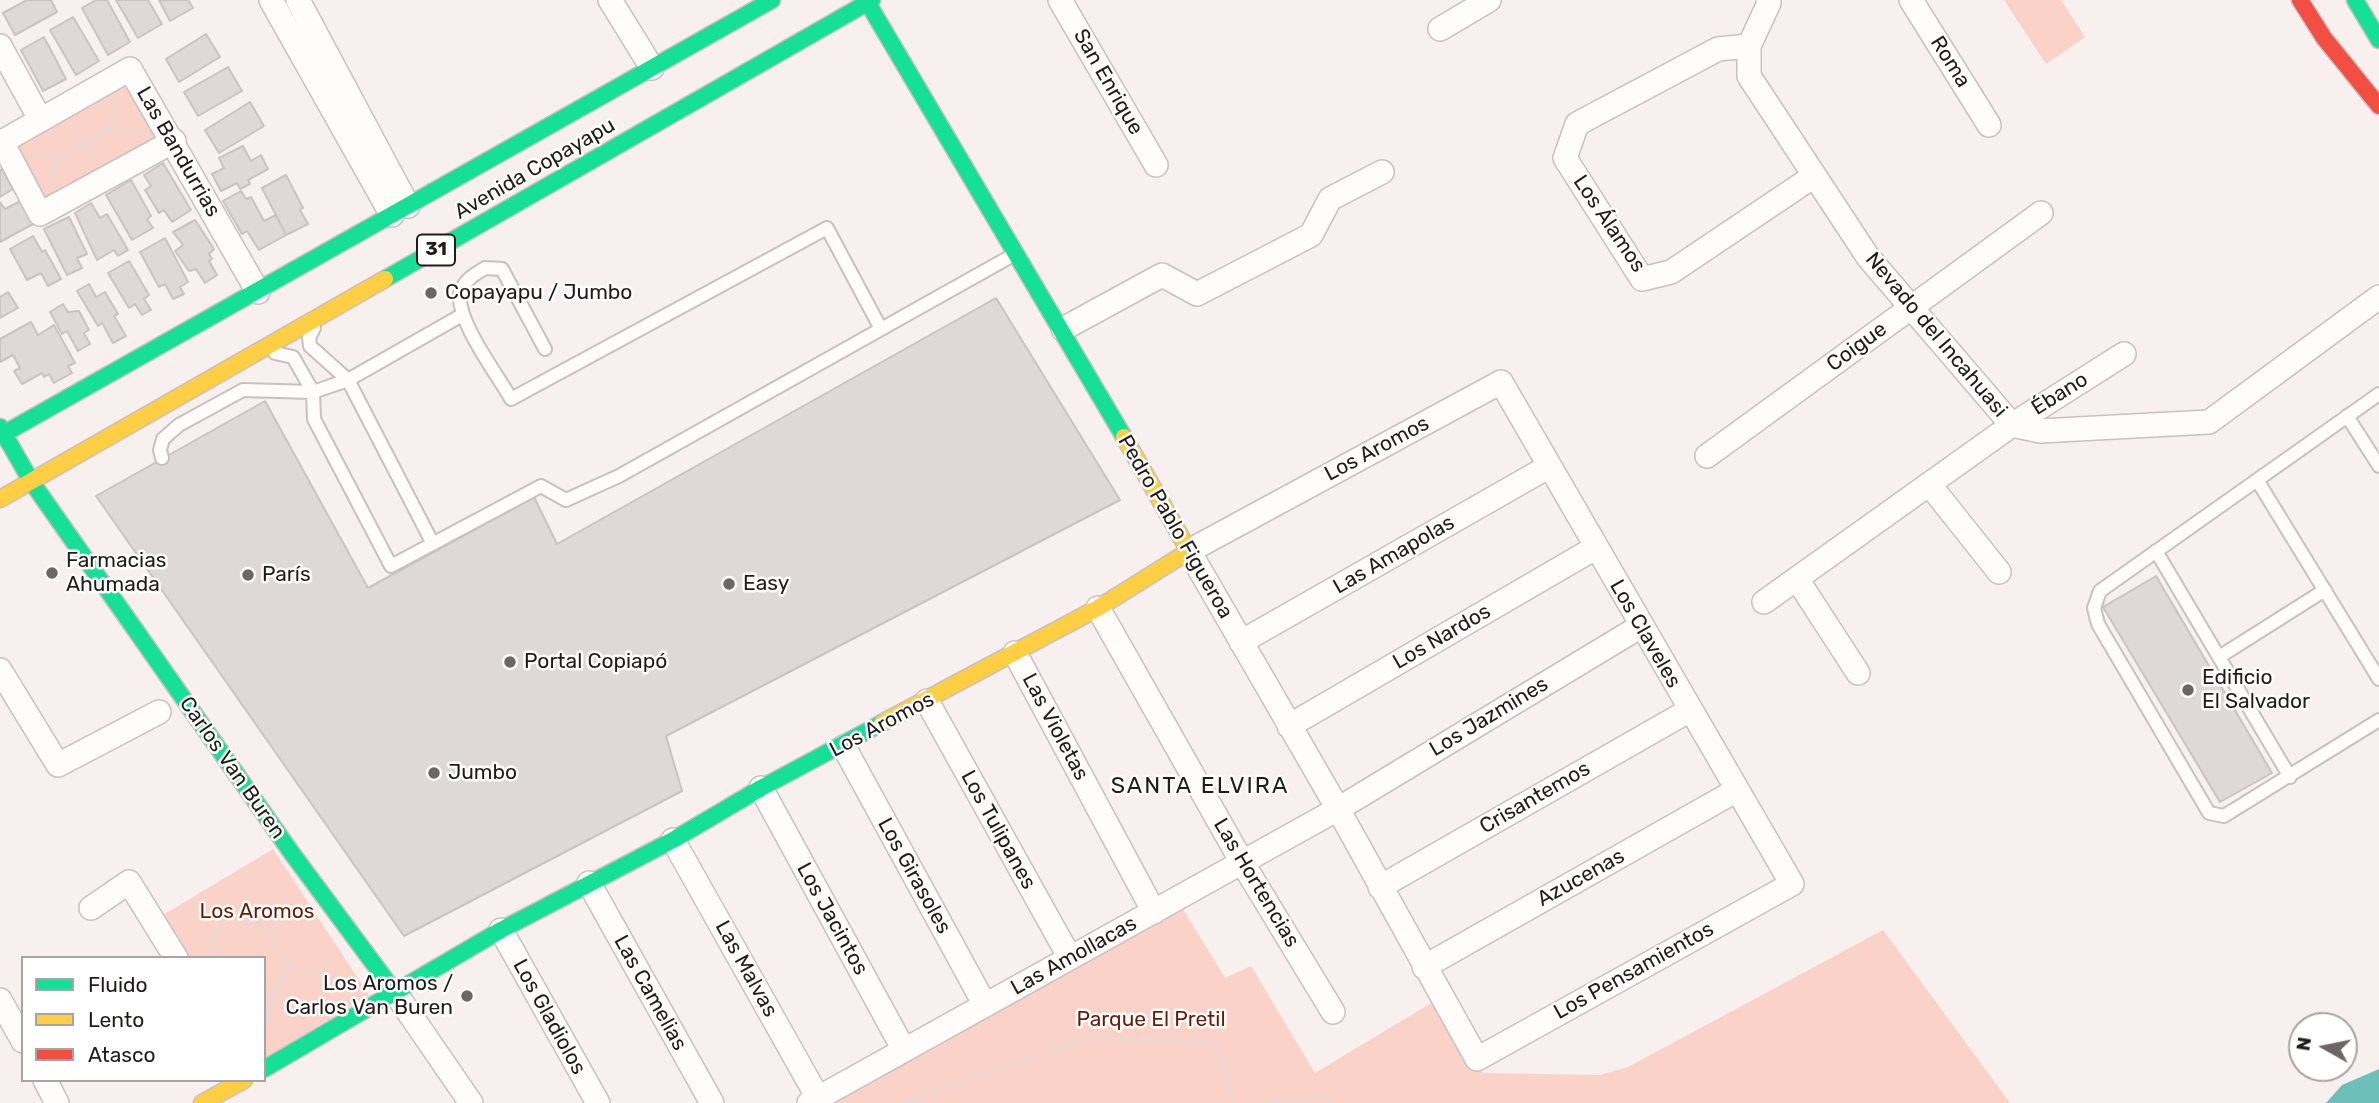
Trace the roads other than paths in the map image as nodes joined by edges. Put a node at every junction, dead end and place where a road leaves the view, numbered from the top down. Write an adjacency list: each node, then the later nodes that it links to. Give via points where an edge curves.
1 (271, 0): 27 (street)
2 (298, 0): 27 (street)
3 (610, 0): 16 (street)
4 (772, 0): 16 (main road, Avenida Copayapu / 31)
5 (1060, 0): 24 (street, San Enrique)
6 (1489, 0): 12 (street)
7 (1768, 0): 15 (street, Nevado del Incahuasi)
8 (1911, 0): 20 (street, Roma)
9 (2300, 0): 18 (main road, via 2323,38)
10 (2355, 0): 13 (main road)
11 (868, 1): 23 (main road, Avenida Copayapu / 31); 29 (main road, Pedro Pablo Figueroa)
12 (1440, 29)
13 (2379, 40)
14 (0, 46): 19 (street)
15 (1749, 46): 26 (street, Nevado del Incahuasi, via 1749,76); 26 (street, Los Álamos, via 1718,49 1577,124 1565,158 1642,279 1671,272)
16 (652, 68): 17 (main road, Avenida Copayapu / 31)
17 (592, 102): 23 (main road); 27 (main road, Avenida Copayapu / 31)
18 (2379, 106)
19 (40, 119): 21 (street, Las Bandurrias, via 130,69); 22 (street, Las Bandurrias)
20 (1989, 124)
21 (174, 141): 22 (street, via 40,214); 30 (street, Las Bandurrias)
22 (1, 142)
23 (617, 146): 34 (main road, Avenida Copayapu / 31)
24 (1156, 165)
25 (1382, 172): 36 (street, via 1330,199 1311,235 1197,294 1162,275)
26 (1814, 176): 32 (street, Nevado del Incahuasi, via 1868,257)
27 (400, 210): 30 (main road, Avenida Copayapu / 31)
28 (2041, 213): 32 (street, Coigue)
29 (1018, 252): 35 (lane); 36 (main road, Pedro Pablo Figueroa)
30 (258, 292): 46 (main road, Avenida Copayapu / 31)
31 (2379, 297): 45 (street, Nevado del Incahuasi, via 2209,422 2040,431)
32 (1913, 307): 45 (street, Nevado del Incahuasi); 47 (street, Coigue)
33 (462, 315): 35 (lane, via 511,399 827,228); 37 (lane, via 460,293 467,279 485,268 502,269); 40 (lane)
34 (321, 316): 39 (main road, Avenida Copayapu / 31); 40 (lane, via 309,338 310,346)
35 (881, 329): 55 (lane, via 619,476 566,500 541,486)
36 (1063, 329): 57 (main road, Pedro Pablo Figueroa)
37 (545, 349)
38 (2124, 354): 45 (street, Ébano)
39 (251, 355): 42 (lane, via 282,352 293,358); 52 (main road, Avenida Copayapu / 31)
40 (348, 380): 42 (lane); 55 (lane)
41 (1501, 382): 50 (street, Los Claveles); 57 (street, Los Aromos)
42 (313, 392): 48 (lane, via 243,390 179,425 163,439); 55 (lane, via 314,419 391,566)
43 (2379, 394): 44 (lane)
44 (2347, 416): 49 (lane); 51 (lane)
45 (2012, 425): 53 (street, Ébano)
46 (1, 432): 52 (main road, Carlos Van Buren)
47 (1707, 456)
48 (162, 458)
49 (2379, 466)
50 (1548, 467): 56 (street, Los Claveles); 65 (street, Las Amapolas)
51 (2257, 480): 58 (lane); 61 (lane)
52 (32, 481): 54 (main road, Avenida Copayapu / 31); 92 (main road, Carlos Van Buren, via 291,852)
53 (1929, 484): 59 (street); 60 (street, Ébano)
54 (0, 499)
55 (433, 544)
56 (1595, 548): 64 (street, Los Claveles); 75 (street, Los Nardos)
57 (1189, 551): 63 (main road, Los Aromos); 65 (street, Pedro Pablo Figueroa)
58 (2156, 551): 67 (lane); 77 (lane, via 2100,591 2094,615 2209,813 2224,816)
59 (1999, 572)
60 (1797, 579): 62 (street, Ébano); 69 (street)
61 (2325, 590): 67 (lane); 70 (lane)
62 (1764, 602)
63 (1098, 608): 66 (main road, Los Aromos); 82 (street, Las Hortencias)
64 (1641, 626): 72 (street, Los Claveles); 80 (street, Los Jazmines)
65 (1241, 642): 75 (street, Pedro Pablo Figueroa)
66 (1015, 653): 71 (main road, Los Aromos); 87 (street, Las Violetas)
67 (2219, 657): 77 (lane)
68 (0, 670): 73 (street, via 58,765)
69 (1858, 673)
70 (2379, 678)
71 (927, 701): 76 (main road, Los Aromos); 90 (street, Los Tulipanes)
72 (1690, 710): 79 (street, Los Claveles); 85 (street, Crisantemos)
73 (159, 712)
74 (2379, 720): 77 (lane)
75 (1289, 726): 80 (street, Pedro Pablo Figueroa)
76 (844, 747): 78 (main road, Los Aromos); 94 (street, Los Girasoles)
77 (2290, 777)
78 (761, 788): 81 (main road, Los Aromos); 97 (street, Los Jacintos)
79 (1738, 790): 84 (street, Los Claveles); 91 (street, Azucenas)
80 (1338, 809): 82 (street, Las Amollacas); 85 (street, Pedro Pablo Figueroa)
81 (673, 840): 83 (main road, Los Aromos); 102 (street, Las Malvas)
82 (1242, 862): 87 (street, Las Amollacas); 95 (street, Las Hortencias)
83 (589, 883): 88 (main road, Los Aromos); 107 (street, Las Camelias)
84 (1792, 884): 98 (street, Los Pensamientos)
85 (1380, 887): 91 (street, Pedro Pablo Figueroa)
86 (91, 908): 89 (street, via 129,882)
87 (1154, 912): 90 (street, Las Amollacas)
88 (500, 930): 92 (main road, Los Aromos); 106 (street, Los Gladiolos)
89 (175, 956)
90 (1070, 958): 94 (street, Las Amollacas)
91 (1424, 967): 98 (street, Pedro Pablo Figueroa)
92 (394, 991): 99 (main road, Los Aromos); 105 (street, Carlos Van Buren)
93 (0, 1000): 96 (street)
94 (985, 1005): 97 (street, Las Amollacas)
95 (1333, 1012)
96 (21, 1037)
97 (904, 1050): 102 (street, Las Amollacas)
98 (1477, 1059)
99 (266, 1068)
100 (46, 1082): 104 (street)
101 (240, 1082): 103 (main road)
102 (814, 1101)
103 (205, 1102)
104 (57, 1103)
105 (470, 1103)
106 (598, 1103)
107 (712, 1103)

